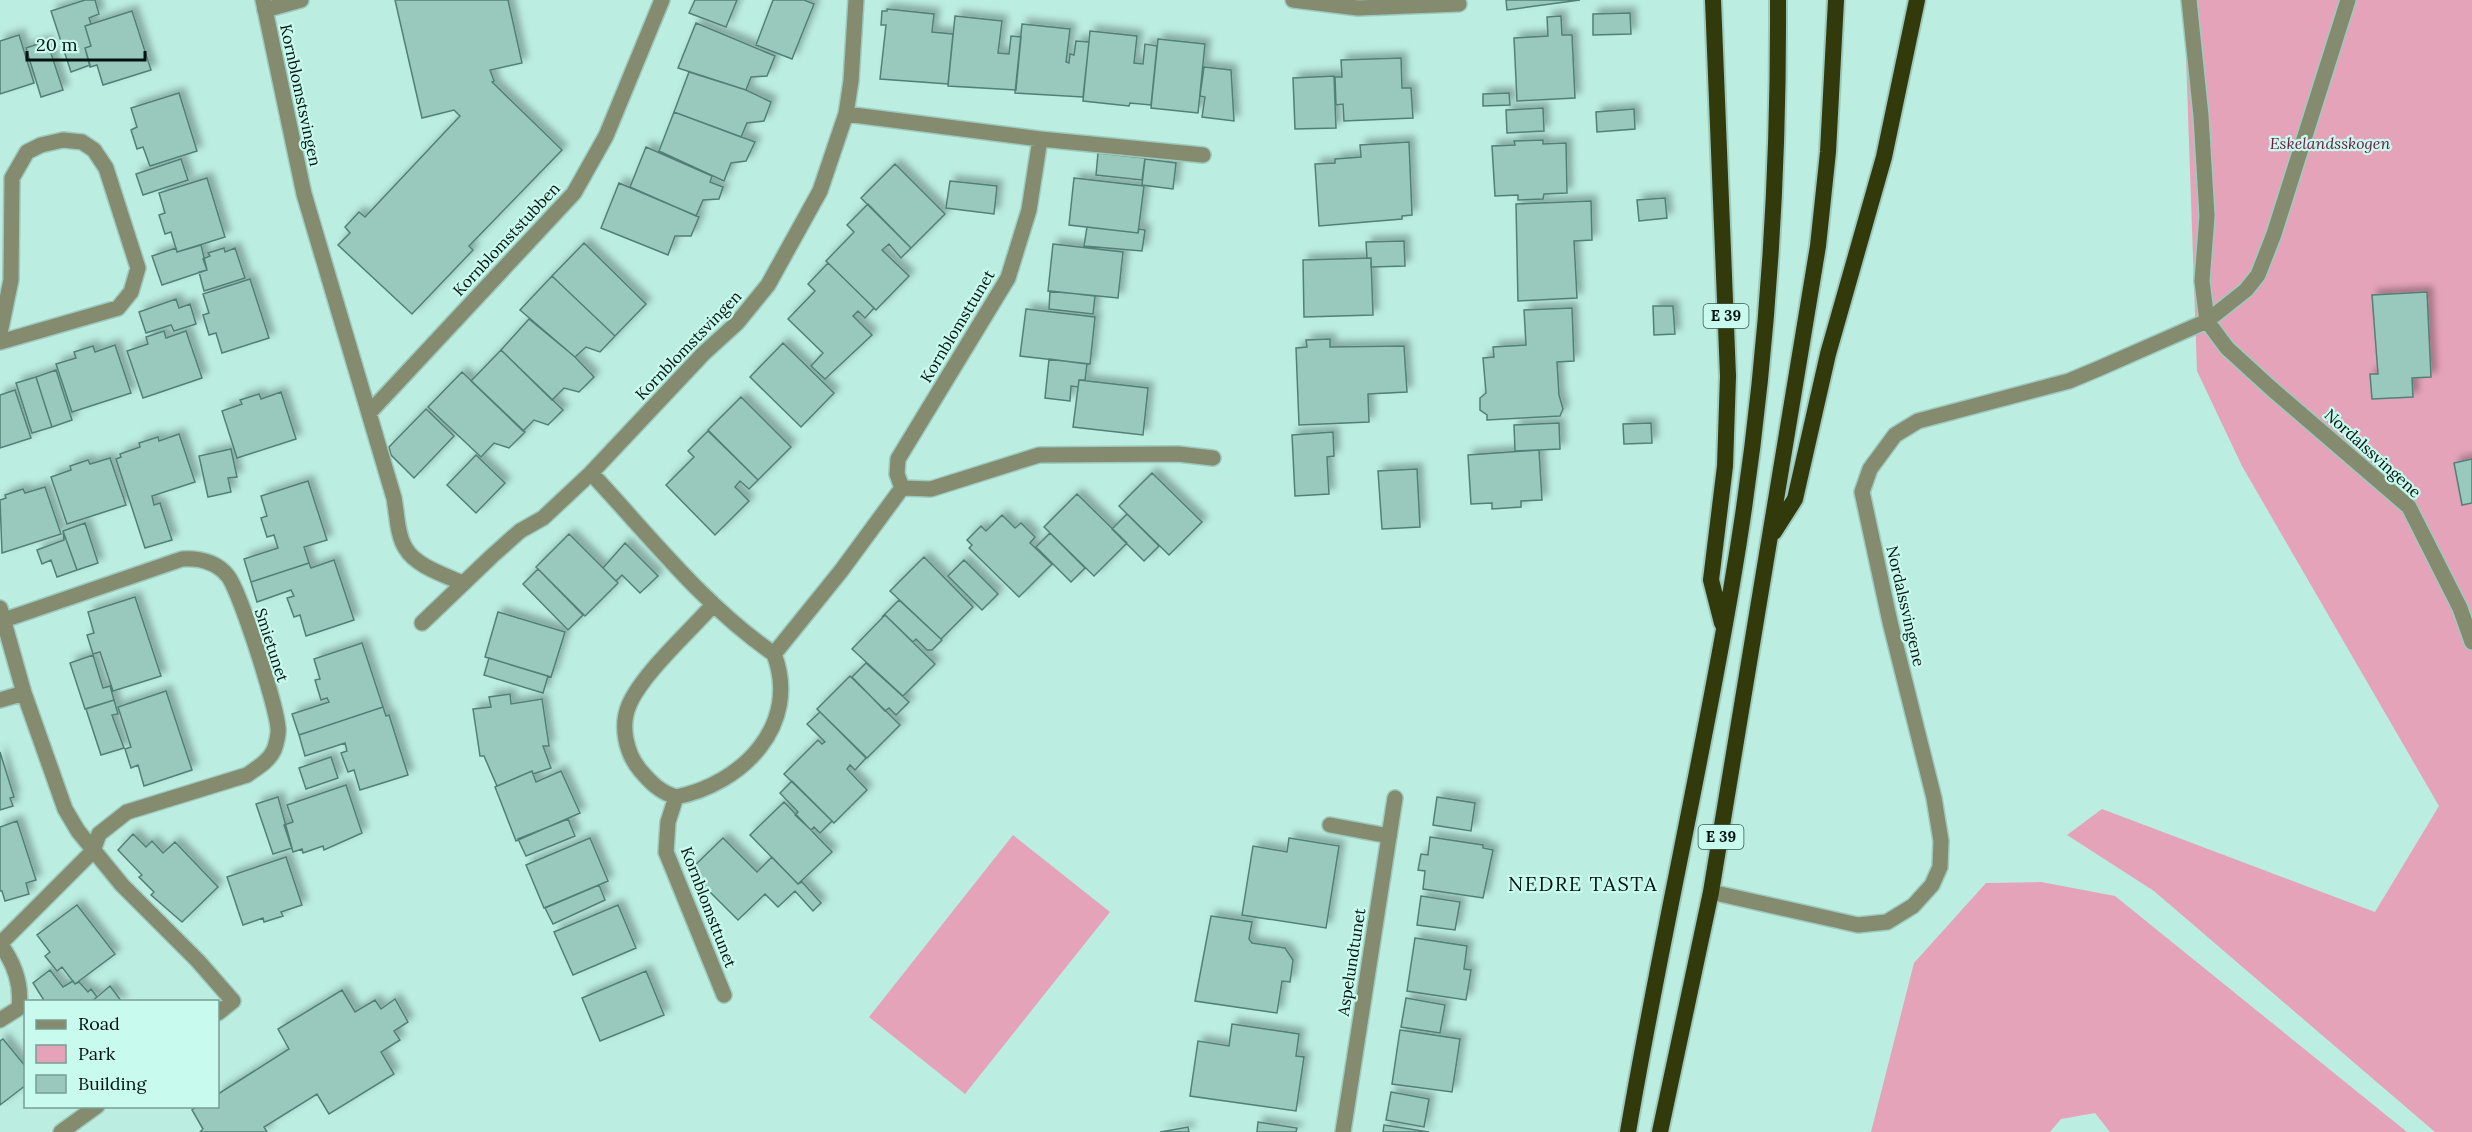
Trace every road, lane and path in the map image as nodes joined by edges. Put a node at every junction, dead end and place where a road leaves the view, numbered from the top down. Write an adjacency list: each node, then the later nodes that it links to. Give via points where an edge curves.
1 (302, 0): 12 (street)
2 (662, 0): 19 (street, Kornblomststubben, via 606,136 574,193)
3 (856, 0): 13 (street, Kornblomstsvingen)
4 (1293, 0): 11 (street, via 1358,8)
5 (1713, 0): 28 (highway, E 39, via 1728,376 1725,466 1712,580)
6 (1778, 0): 28 (highway, E 39, via 1774,205 1765,319 1749,471)
7 (1836, 0): 23 (highway, E 39, via 1828,152 1818,246)
8 (1917, 0): 23 (highway, E 39, via 1884,157 1828,354 1795,500)
9 (2189, 0): 16 (street, Nordalssvingene, via 2206,194 2202,281)
10 (2348, 0): 16 (street, Nordalssvingene, via 2258,275 2237,299)
11 (1459, 4)
12 (264, 5): 19 (street, Kornblomstsvingen, via 304,194)
13 (846, 114): 14 (street); 21 (street, Kornblomstsvingen, via 820,191 768,285 737,323)
14 (1040, 139): 15 (street); 22 (street, Kornblomsttunet, via 1029,210 1008,278 898,459 897,474)
15 (1203, 155)
16 (2207, 321): 29 (street, Nordalssvingene, via 2242,362 2409,507 2460,608); 38 (street, Nordalssvingene, via 2069,381 1918,421 1895,435 1870,469 1862,492 1941,841 1940,867 1932,885 1913,906 1887,922 1858,926)
17 (0, 333): 18 (street, via 11,280 12,178 27,153 41,145 63,140 82,142 94,150 113,190 138,268 131,292 118,308)
18 (0, 342)
19 (369, 413): 24 (street, Kornblomstsvingen, via 406,549 438,572)
20 (1213, 458): 22 (street, via 1178,454 1039,454 931,489)
21 (591, 473): 24 (street, Kornblomstsvingen, via 543,518 520,531); 25 (street)
22 (902, 488): 30 (street)
23 (1769, 540): 38 (highway, E 39)
24 (462, 583): 27 (street, Kornblomstsvingen)
25 (712, 606): 30 (street); 33 (street, via 629,705 626,741 632,761 661,792)
26 (2, 614): 31 (street, Smietunet); 37 (street, Smietunet, via 182,559 213,563 229,576 236,592 263,667 278,728 274,750 247,775 127,812 99,834)
27 (422, 623)
28 (1723, 630): 46 (highway, E 39)
29 (2472, 642)
30 (774, 654): 33 (street, via 781,672 780,699 772,729 739,771 698,793)
31 (24, 693): 32 (street); 37 (street, Smietunet, via 65,809)
32 (0, 700)
33 (676, 798): 40 (street, Kornblomsttunet, via 668,822 666,852)
34 (1395, 798): 36 (street, Aspelundtunet)
35 (1330, 825): 36 (street)
36 (1389, 836): 45 (street, Aspelundtunet)
37 (93, 851): 39 (street, Smietunet); 41 (street, Smietunet, via 233,1000)
38 (1712, 892): 47 (highway, E 39)
39 (0, 944): 42 (street, Smietunet, via 10,957 21,992 19,1008)
40 (724, 995)
41 (219, 1012)
42 (0, 1020)
43 (96, 1108): 44 (street)
44 (61, 1132)
45 (1343, 1132)
46 (1628, 1132)
47 (1660, 1132)

